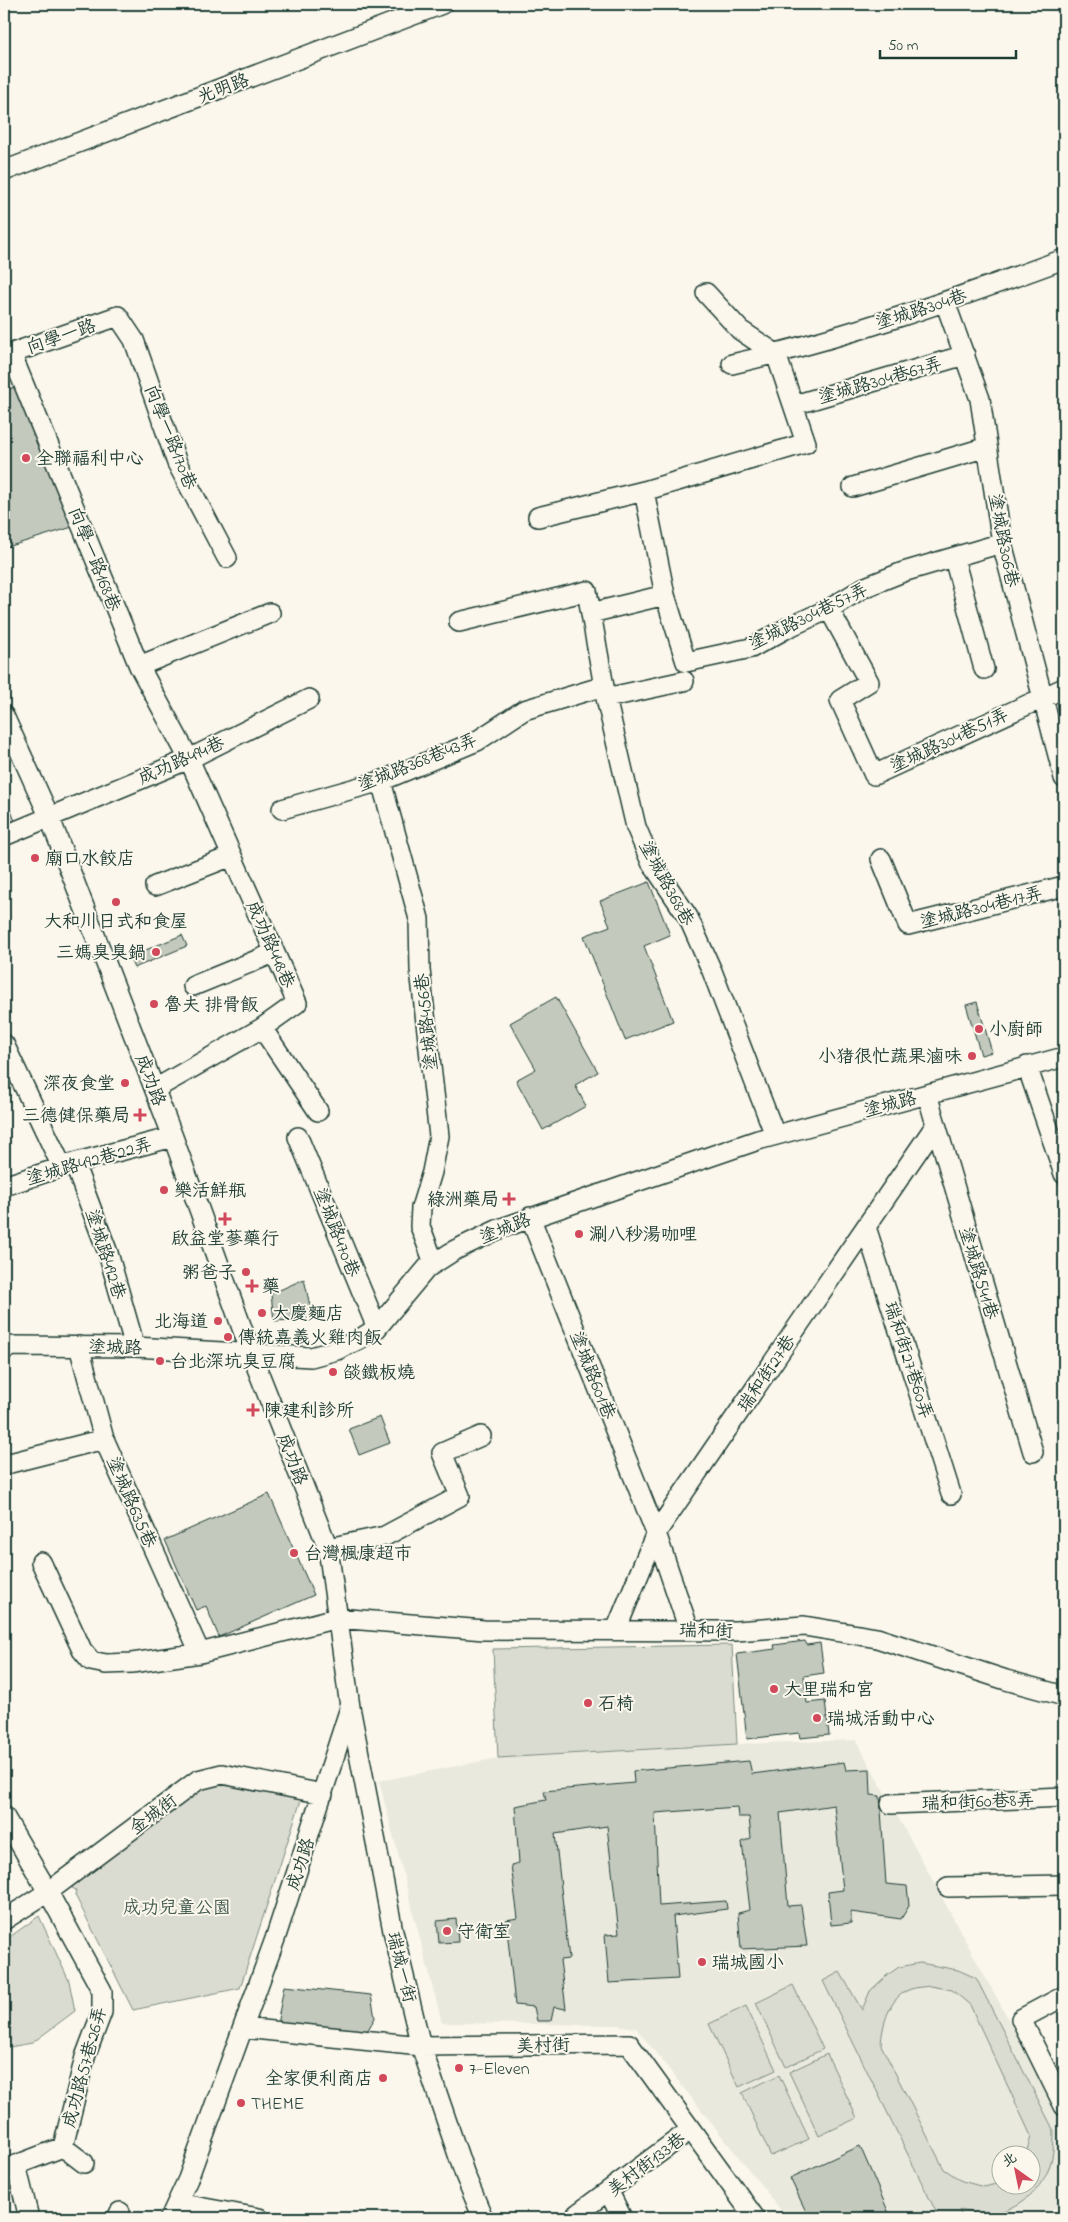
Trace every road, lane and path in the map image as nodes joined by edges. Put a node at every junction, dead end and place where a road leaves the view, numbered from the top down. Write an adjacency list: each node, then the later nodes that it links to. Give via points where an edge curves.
1 (442, 4): 2 (street, 光明路)
2 (4, 170)
3 (1064, 259): 5 (street, 塗城路304巷)
4 (706, 293): 7 (street, via 740,330)
5 (945, 302): 7 (street, 塗城路304巷); 9 (street, 塗城路306巷)
6 (118, 316): 8 (street, 向學一路); 17 (street, 向學一路170巷, via 134,340 178,463)
7 (776, 354): 10 (street, 塗城路304巷); 11 (street)
8 (7, 355): 24 (street, 向學一路168巷)
9 (965, 355): 11 (street, 塗城路304巷67弄); 12 (street, 塗城路306巷, via 980,400)
10 (732, 364)
11 (794, 405): 14 (street, via 806,443)
12 (987, 447): 13 (street); 16 (street, 塗城路306巷)
13 (852, 487)
14 (644, 491): 15 (street); 19 (street, 塗城路304巷57弄)
15 (538, 517)
16 (1002, 543): 18 (street, 塗城路304巷57弄); 29 (street, 塗城路306巷)
17 (227, 558)
18 (954, 558): 20 (street, 塗城路304巷57弄, via 887,578); 25 (street)
19 (665, 595): 20 (street, 塗城路304巷57弄, via 686,662 751,648); 22 (street)
20 (829, 609): 29 (street, 塗城路304巷51弄, via 869,682 840,700 874,774)
21 (270, 613): 24 (street)
22 (591, 613): 23 (street, 塗城路368巷, via 587,591); 28 (street, 塗城路368巷)
23 (459, 622)
24 (139, 666): 32 (street, 向學一路168巷)
25 (984, 670)
26 (684, 680): 28 (street, 塗城路368巷43弄)
27 (1064, 688): 29 (street)
28 (605, 692): 34 (street, 塗城路368巷43弄, via 524,710 477,741); 52 (street, 塗城路368巷, via 636,827 651,862 688,917 712,970)
29 (1042, 698): 33 (street, 塗城路306巷)
30 (309, 699): 32 (street, 成功路494巷)
31 (4, 716): 36 (street, 成功路)
32 (189, 759): 36 (street, 成功路494巷); 38 (street, 成功路448巷)
33 (1064, 778)
34 (381, 781): 35 (street, 塗城路368巷43弄); 60 (street, 塗城路456巷, via 419,919 420,970 439,1136 420,1226)
35 (282, 809)
36 (49, 816): 37 (street, 成功路494巷); 48 (street, 成功路)
37 (4, 836)
38 (232, 856): 40 (street); 42 (street, 成功路448巷)
39 (881, 859): 41 (street, 塗城路304巷17弄, via 908,925)
40 (155, 886)
41 (1064, 886)
42 (274, 953): 43 (street); 44 (street, 成功路448巷, via 298,1003)
43 (193, 986)
44 (262, 1028): 48 (street, 成功路448巷); 50 (street)
45 (4, 1044): 55 (street, 塗城路492巷)
46 (1064, 1057): 47 (street, 塗城路)
47 (1027, 1066): 49 (street, 塗城路); 56 (street)
48 (155, 1089): 53 (street, 成功路)
49 (927, 1094): 51 (street, 塗城路541巷); 52 (street, 塗城路)
50 (318, 1111)
51 (935, 1126): 59 (street, 瑞和街27巷); 68 (street, 塗城路541巷)
52 (775, 1136): 58 (street, 塗城路)
53 (174, 1137): 55 (street, 塗城路492巷22弄); 65 (street, 成功路)
54 (298, 1137): 61 (street, 塗城路470巷)
55 (68, 1165): 57 (street, 塗城路492巷22弄); 63 (street, 塗城路492巷, via 108,1253)
56 (1064, 1174)
57 (4, 1186)
58 (530, 1217): 60 (street, 塗城路, via 475,1240); 71 (street, 塗城路601巷)
59 (866, 1226): 70 (street, 瑞和街27巷60弄); 71 (street, 瑞和街27巷)
60 (434, 1263): 61 (street, 塗城路)
61 (377, 1328): 65 (street, 塗城路, via 336,1350 311,1357)
62 (79, 1346): 63 (street, 塗城路); 64 (street, 塗城路, via 13,1346); 67 (street, 塗城路635巷)
63 (134, 1346): 65 (street, 塗城路)
64 (4, 1349)
65 (252, 1353): 72 (street, 成功路)
66 (481, 1436): 72 (street, via 442,1453 460,1496 385,1536)
67 (104, 1439): 69 (street); 77 (street, 塗城路635巷)
68 (1033, 1452)
69 (7, 1464)
70 (951, 1494)
71 (656, 1534): 75 (street, 瑞和街27巷); 76 (street, 塗城路601巷)
72 (328, 1548): 74 (street, 成功路)
73 (41, 1562): 77 (street, 瑞和街, via 82,1650 91,1661 132,1663)
74 (338, 1618): 75 (street, 瑞和街, via 484,1630); 77 (street, 瑞和街); 79 (street, 成功路)
75 (616, 1630): 76 (street, 瑞和街)
76 (689, 1630): 78 (street, 瑞和街, via 736,1631 804,1626 877,1638)
77 (200, 1653)
78 (1064, 1696)
79 (350, 1707): 80 (street, 成功路); 90 (street, 瑞城一街, via 393,1931)
80 (322, 1794): 86 (street, 金城街, via 222,1774 198,1780); 89 (street, 成功路)
81 (1064, 1798): 82 (street, 瑞和街60巷8弄)
82 (891, 1804)
83 (4, 1816): 86 (street, 成功路57巷26弄)
84 (1064, 1885): 85 (street)
85 (948, 1887)
86 (48, 1892): 87 (street, 金城街); 93 (street, 成功路57巷26弄, via 102,1992 102,2012 85,2058)
87 (4, 1920)
88 (1064, 1996): 91 (street, via 1021,2019)
89 (243, 2028): 90 (street, 美村街); 97 (street, 成功路)
90 (421, 2046): 92 (street, 美村街, via 629,2044); 101 (street, 瑞城一街)
91 (1064, 2106)
92 (690, 2130): 96 (street, 美村街133巷); 103 (street, 美村街)
93 (63, 2147): 94 (street); 95 (street, 成功路57巷26弄)
94 (84, 2164)
95 (10, 2166): 99 (street, 成功路57巷26弄)
96 (609, 2192): 98 (street, 美村街133巷); 102 (street)
97 (174, 2211): 100 (street)
98 (577, 2214)
99 (29, 2218)
100 (259, 2218)
101 (483, 2218)
102 (622, 2218)
103 (755, 2218)

